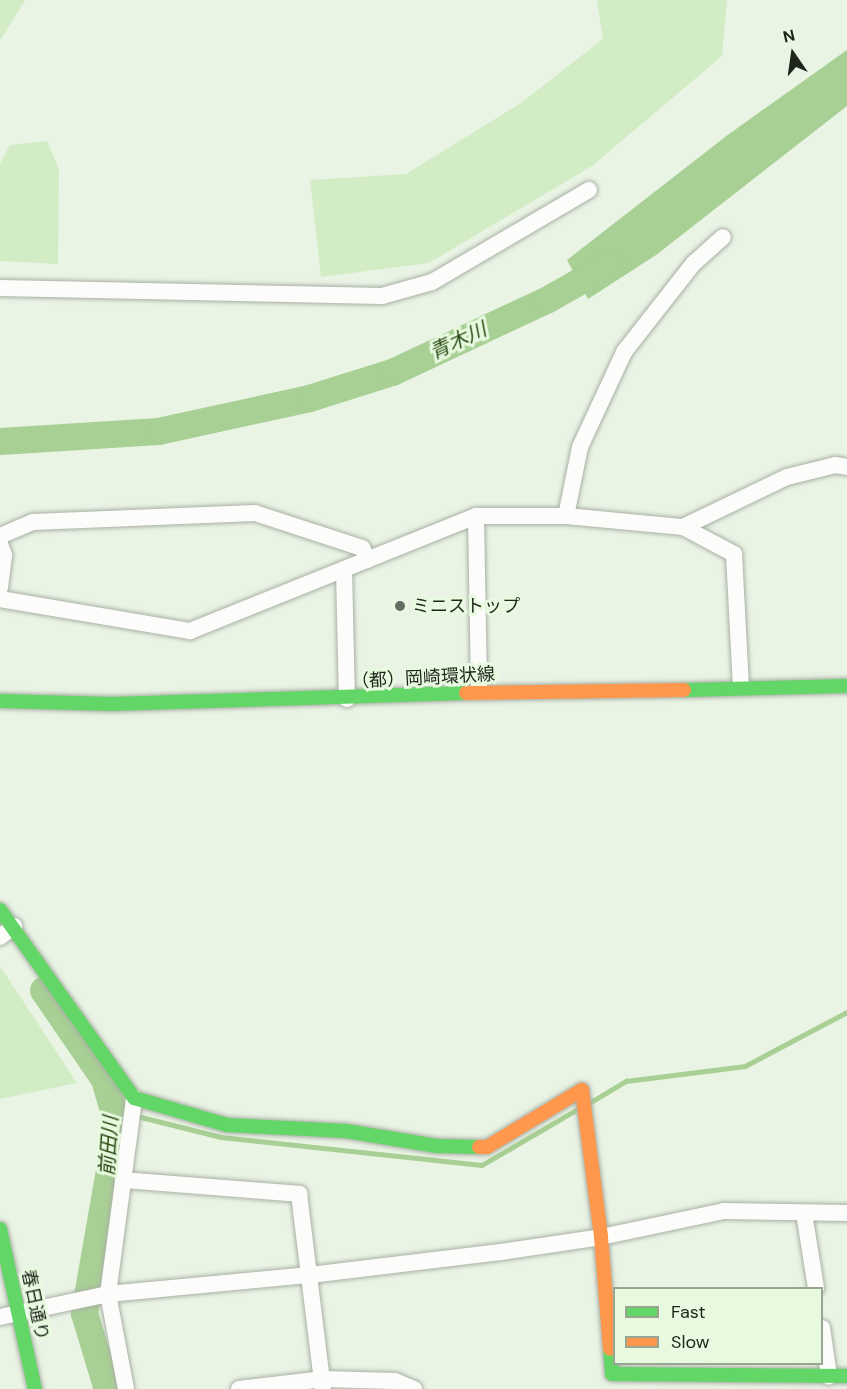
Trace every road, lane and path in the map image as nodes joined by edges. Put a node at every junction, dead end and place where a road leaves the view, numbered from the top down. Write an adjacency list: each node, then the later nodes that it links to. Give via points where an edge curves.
1 (589, 190): 3 (street, via 432,282 382,296)
2 (723, 237): 6 (street, via 693,264 624,352 580,447)
3 (0, 288)
4 (847, 467): 7 (street, via 836,465 787,477)
5 (476, 516): 6 (street); 10 (street); 16 (street)
6 (566, 516): 7 (street)
7 (683, 527): 15 (street, via 734,554)
8 (0, 536): 10 (street, via 33,522 255,513 362,548)
9 (0, 544): 12 (street, via 4,555)
10 (368, 560): 11 (street)
11 (344, 570): 13 (street, via 190,631); 17 (street)
12 (0, 588)
13 (0, 599)
14 (847, 686): 15 (street, （都）岡崎環状線)
15 (741, 687): 16 (street, （都）岡崎環状線, via 591,693)
16 (479, 692): 17 (street, （都）岡崎環状線)
17 (347, 699): 18 (street, （都）岡崎環状線, via 112,704)
18 (0, 701)
19 (0, 910): 20 (street)
20 (14, 926): 21 (street); 22 (street)
21 (0, 937)
22 (134, 1098): 23 (street); 27 (street, via 227,1125 346,1131 437,1146 487,1147 582,1090)
23 (123, 1180): 28 (street, via 299,1194); 30 (street)
24 (847, 1212): 25 (street)
25 (804, 1213): 27 (street, via 724,1210); 29 (street)
26 (0, 1229): 31 (street, 春日通り)
27 (601, 1237): 28 (street); 36 (street, via 612,1374)
28 (310, 1275): 30 (street); 38 (street)
29 (816, 1287)
30 (108, 1294): 31 (street); 40 (street)
31 (19, 1314): 32 (street); 39 (street, 春日通り)
32 (0, 1317)
33 (823, 1335): 34 (street)
34 (829, 1376): 35 (street); 37 (street)
35 (847, 1376)
36 (653, 1382): 37 (street)
37 (803, 1382)
38 (323, 1384): 41 (street); 42 (street, via 395,1381)
39 (34, 1389)
40 (126, 1389)
41 (239, 1389)
42 (414, 1389)

